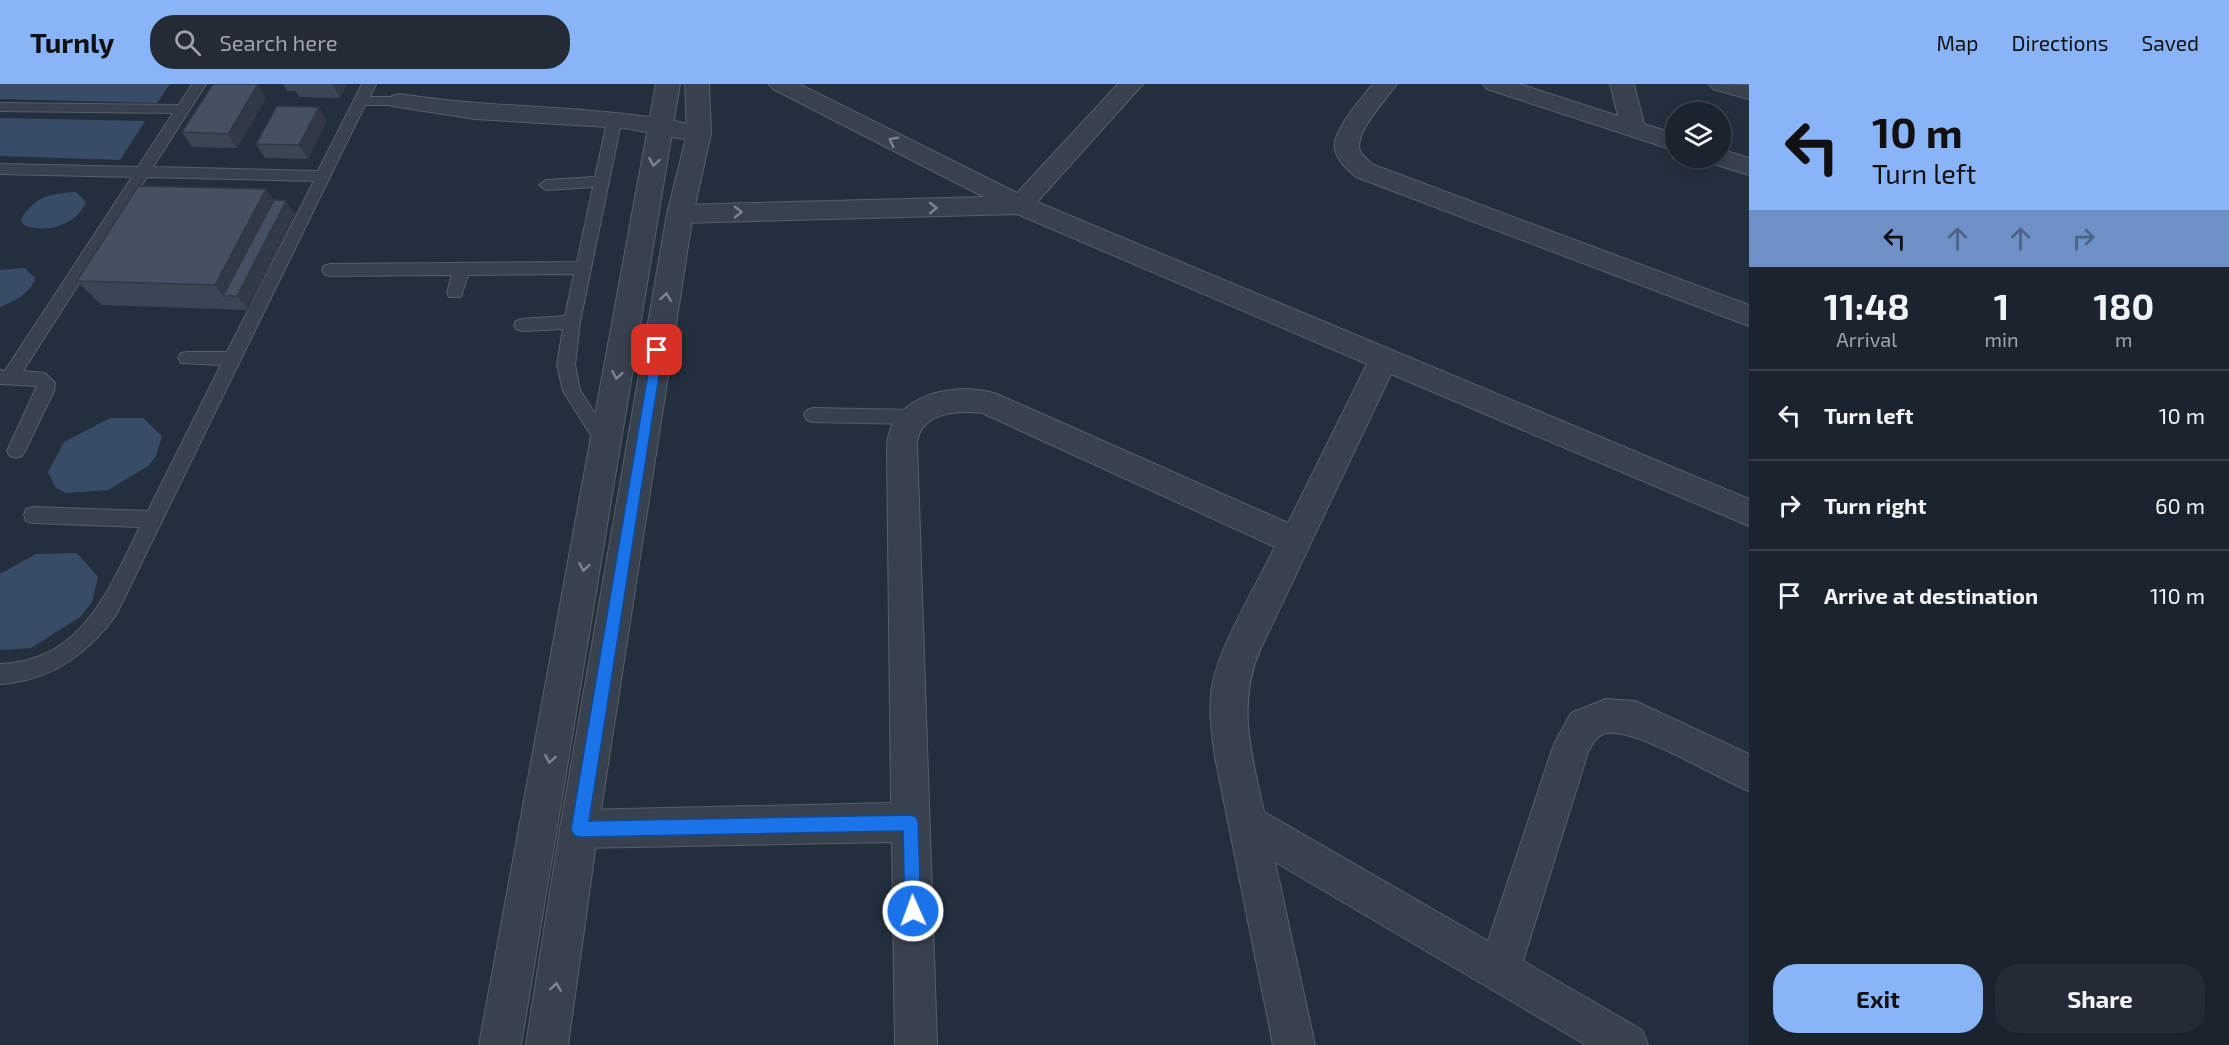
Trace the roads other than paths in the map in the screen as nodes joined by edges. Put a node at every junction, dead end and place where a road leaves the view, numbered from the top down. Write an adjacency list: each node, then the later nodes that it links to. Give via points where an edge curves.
1 (199, 84): 15 (lane)
2 (369, 84): 12 (lane)
3 (668, 84): 17 (street)
4 (697, 84): 19 (street)
5 (782, 84): 29 (street, one-way to 5)
6 (1131, 84): 29 (street)
7 (1385, 84): 35 (street, via 1347,136 1346,147 1352,160 1365,171)
8 (1494, 84): 18 (street)
9 (1622, 84): 18 (street)
10 (1721, 84): 11 (street)
11 (1749, 92)
12 (362, 101): 13 (lane); 25 (lane)
13 (400, 101): 16 (street, via 436,107)
14 (0, 107): 15 (lane)
15 (183, 110): 24 (lane)
16 (615, 118): 17 (street); 26 (lane)
17 (661, 124): 19 (street); 44 (street, one-way to 44)
18 (1633, 129): 20 (street)
19 (699, 134): 30 (street)
20 (1665, 139)
21 (1731, 160): 22 (street)
22 (1749, 166)
23 (5, 169): 24 (lane); 27 (lane)
24 (142, 172): 25 (lane); 41 (lane)
25 (322, 176): 39 (lane)
26 (601, 182): 28 (lane); 31 (lane)
27 (0, 183)
28 (546, 185)
29 (1020, 205): 30 (street, one-way to 29); 40 (street)
30 (680, 214): 54 (street, one-way to 30)
31 (584, 268): 32 (lane); 36 (lane)
32 (461, 269): 33 (lane); 34 (lane)
33 (330, 270)
34 (455, 293)
35 (1749, 316)
36 (572, 322): 37 (lane); 44 (lane, via 567,378 579,405)
37 (522, 325)
38 (187, 358): 39 (lane)
39 (232, 359): 48 (lane)
40 (1384, 359): 46 (street); 49 (street)
41 (5, 377): 45 (lane, via 39,378 46,387)
42 (813, 415): 43 (lane)
43 (914, 417): 49 (street, via 935,403 960,398 986,402); 52 (street, via 903,436 902,458)
44 (605, 443): 56 (street, one-way to 56)
45 (15, 451)
46 (1749, 513)
47 (33, 515): 48 (lane)
48 (153, 519): 50 (lane, via 96,628 57,659 34,669)
49 (1295, 541): 53 (street, via 1240,654 1230,686 1233,757)
50 (0, 674)
51 (1749, 773): 55 (street, via 1635,718 1606,716 1584,725 1572,744)
52 (910, 822): 54 (street); 58 (street)
53 (1247, 824): 55 (street); 59 (street)
54 (579, 829): 57 (street, one-way to 54)
55 (1499, 971): 60 (street)
56 (500, 1045)
57 (547, 1045)
58 (916, 1045)
59 (1294, 1045)
60 (1627, 1045)

